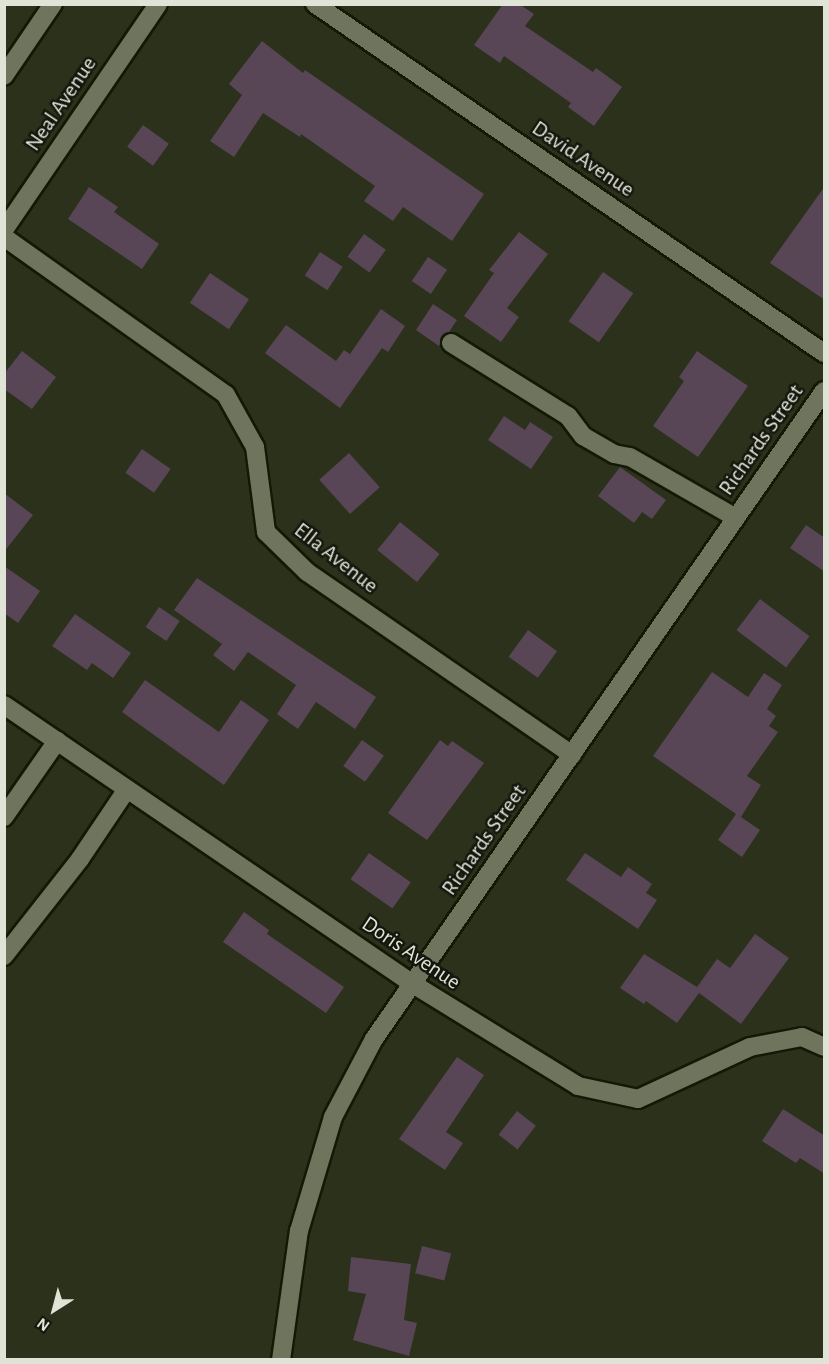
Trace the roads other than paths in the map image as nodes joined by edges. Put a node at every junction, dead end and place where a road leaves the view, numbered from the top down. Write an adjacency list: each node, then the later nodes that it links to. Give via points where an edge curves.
1 (53, 4): 4 (street)
2 (158, 4): 5 (street, Neal Avenue)
3 (315, 4): 8 (street, David Avenue)
4 (4, 76)
5 (4, 230)
6 (4, 237): 13 (street, Ella Avenue, via 226,395 255,447 266,532 307,572)
7 (452, 343): 10 (street, via 568,416 584,436 614,454 630,457)
8 (825, 353)
9 (825, 391): 10 (street, Richards Street)
10 (736, 518): 13 (street, Richards Street)
11 (4, 705): 12 (street, Doris Avenue)
12 (57, 741): 14 (street, Doris Avenue); 15 (street)
13 (572, 755): 17 (street, Richards Street)
14 (128, 789): 16 (street); 17 (street, Doris Avenue)
15 (7, 808)
16 (4, 956)
17 (413, 984): 18 (street, Doris Avenue, via 578,1086 638,1099 750,1047 802,1037); 19 (street, Richards Street, via 374,1039 333,1117 298,1231)
18 (825, 1047)
19 (281, 1359)

